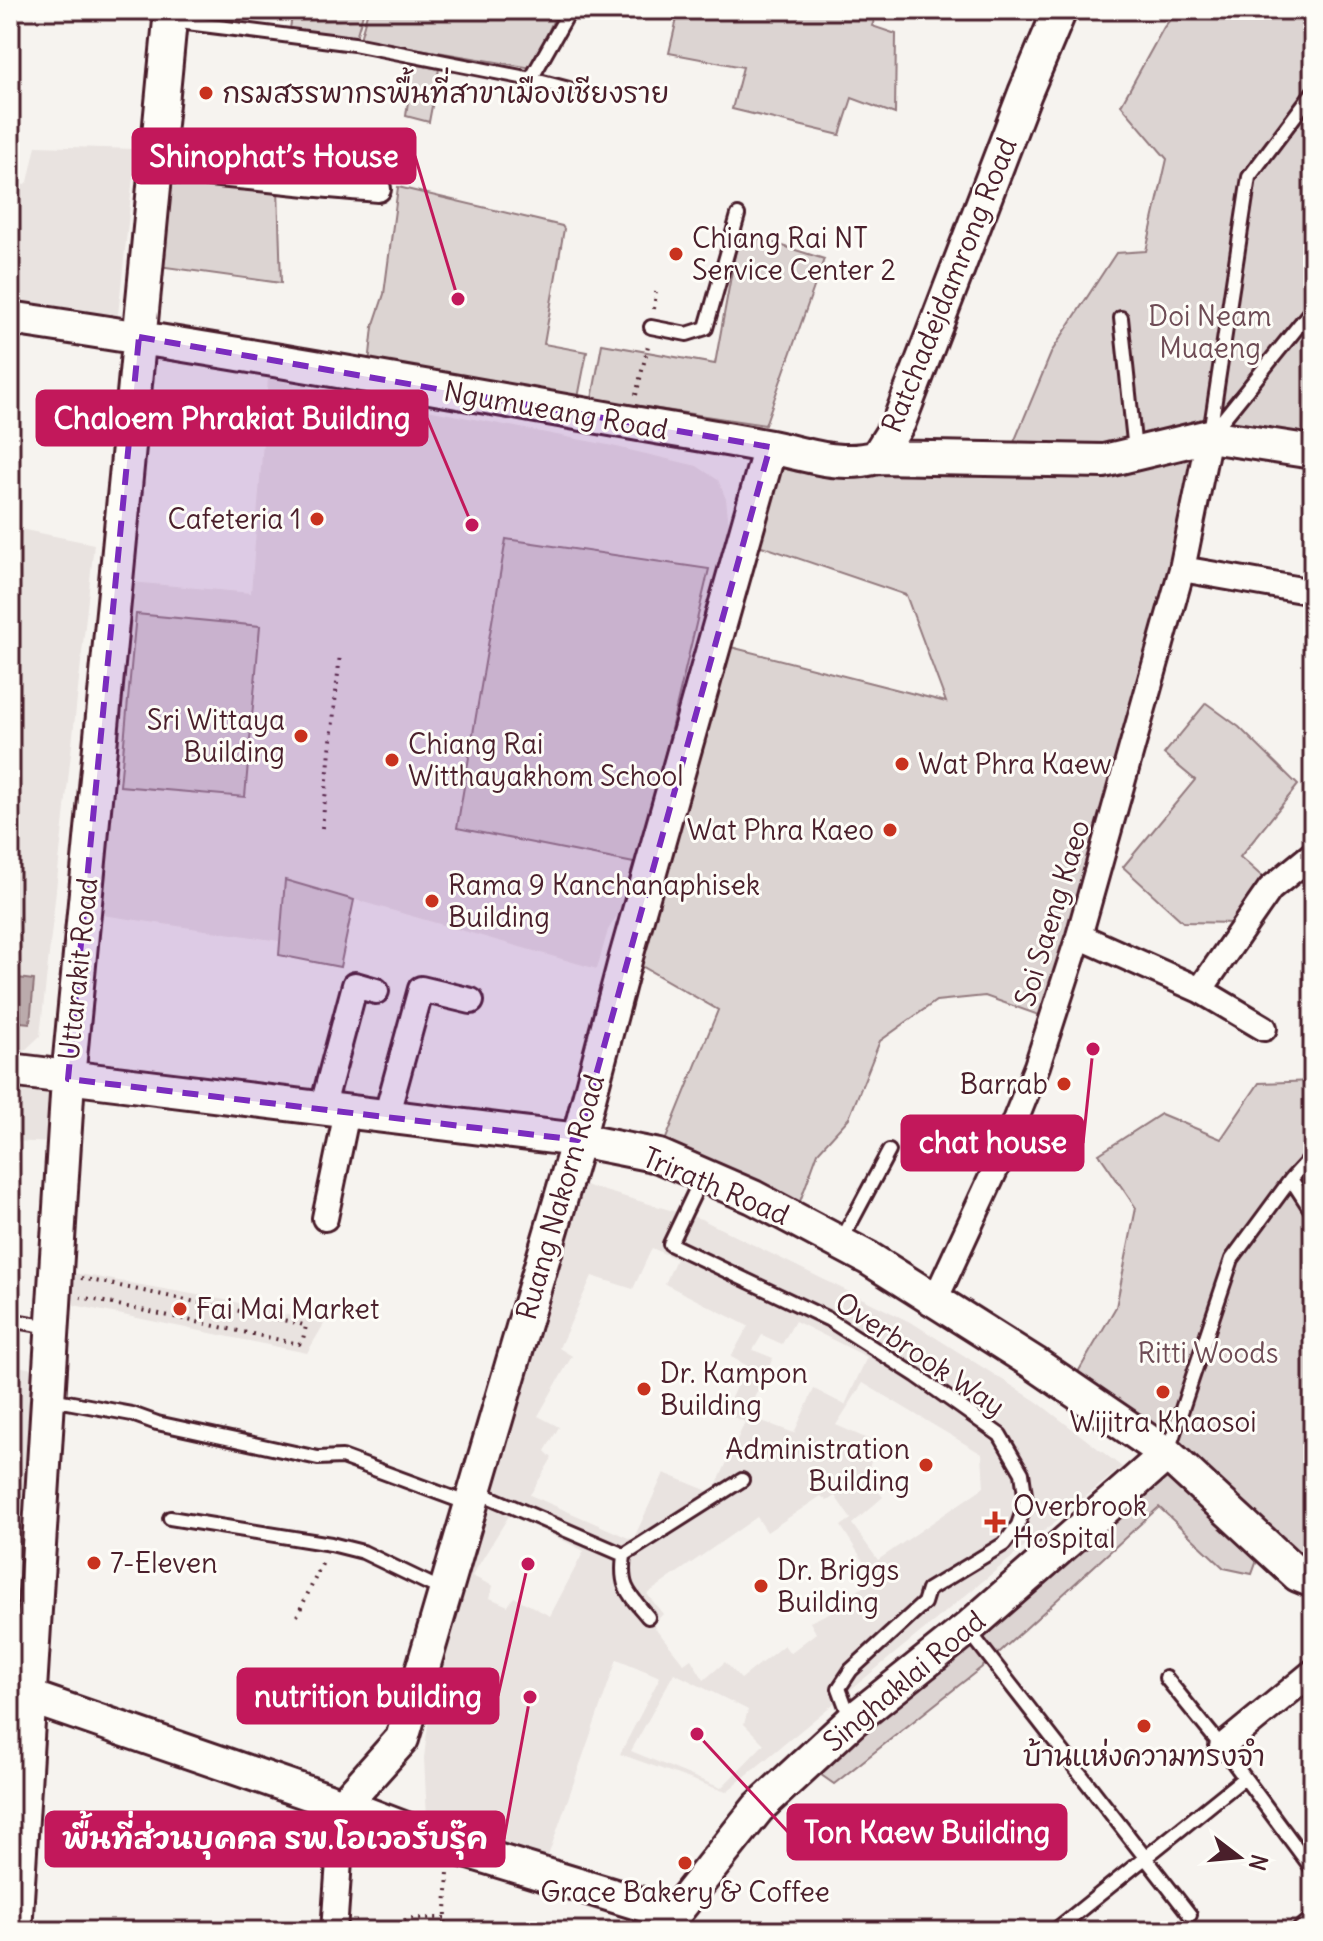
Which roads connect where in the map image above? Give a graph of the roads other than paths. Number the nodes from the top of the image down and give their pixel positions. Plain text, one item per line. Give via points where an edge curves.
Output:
1 (570, 10) edge
2 (1060, 10) edge
3 (170, 15) edge
4 (531, 79) junction
5 (569, 89) dead end
6 (1313, 92) edge
7 (155, 168) junction
8 (378, 189) dead end
9 (738, 215) dead end
10 (1313, 308) edge
11 (10, 318) edge
12 (1121, 318) dead end
13 (651, 327) dead end
14 (139, 337) junction
15 (1209, 436) junction
16 (770, 447) junction
17 (1313, 452) edge
18 (1135, 454) junction
19 (877, 457) junction
20 (1182, 569) junction
21 (1313, 592) edge
22 (1313, 854) edge
23 (1079, 936) junction
24 (1200, 990) junction
25 (376, 991) dead end
26 (471, 1001) dead end
27 (1264, 1028) dead end
28 (10, 1070) edge
29 (68, 1079) junction
30 (334, 1111) junction
31 (386, 1117) junction
32 (578, 1140) junction
33 (889, 1151) dead end
34 (1313, 1155) edge
35 (703, 1175) junction
36 (1291, 1179) junction
37 (1313, 1213) edge
38 (325, 1218) dead end
39 (840, 1243) junction
40 (935, 1300) junction
41 (10, 1320) edge
42 (53, 1328) junction
43 (48, 1398) junction
44 (1167, 1454) junction
45 (742, 1480) dead end
46 (473, 1498) junction
47 (170, 1518) dead end
48 (624, 1555) junction
49 (1308, 1586) edge
50 (445, 1592) junction
51 (648, 1617) dead end
52 (967, 1629) junction
53 (1313, 1672) edge
54 (1166, 1678) dead end
55 (30, 1697) junction
56 (852, 1721) junction
57 (1222, 1747) junction
58 (1244, 1778) junction
59 (343, 1805) junction
60 (1145, 1857) junction
61 (1313, 1870) edge
62 (14, 1915) edge
63 (1190, 1915) dead end
64 (1313, 1917) edge
65 (672, 1922) edge
66 (1058, 1928) dead end
67 (334, 1931) edge
68 (1297, 1931) edge

1 - 4 lane
2 - 19 street, Ratchadejdamrong Road via 899,422
3 - 4 lane
3 - 7 street, Uttarakit Road
4 - 5 lane
6 - 15 lane via 1249,177
7 - 8 street
7 - 14 street, Uttarakit Road
9 - 13 lane via 706,328 687,334
10 - 15 lane
11 - 14 street, Ngumueang Road
12 - 18 lane
14 - 16 street, Ngumueang Road
14 - 29 street, Uttarakit Road
15 - 17 street
15 - 18 street
15 - 20 street, Soi Saeng Kaeo
16 - 19 street, Ratchadejdamrong Road via 841,463
16 - 32 street, Ruang Nakorn Road
18 - 19 street via 1104,461
20 - 21 street
20 - 23 street, Soi Saeng Kaeo
22 - 24 street via 1270,889
23 - 24 street
23 - 40 street, Soi Saeng Kaeo via 1037,1066
24 - 27 street
25 - 30 street via 355,985
26 - 31 street via 421,989
28 - 29 street, Trirath Road
29 - 30 street, Trirath Road
29 - 42 street, Uttarakit Road
30 - 31 street, Trirath Road
30 - 38 street
31 - 32 street, Trirath Road
32 - 35 street, Trirath Road via 659,1156
32 - 46 street, Ruang Nakorn Road
33 - 39 lane
34 - 36 lane
35 - 39 street, Trirath Road
35 - 56 lane, Overbrook Way via 670,1244 828,1319 917,1376 1000,1435 1022,1473 1026,1502 1004,1544 928,1590 924,1603 851,1670 839,1688
36 - 37 lane
36 - 44 lane via 1232,1259
39 - 40 street, Trirath Road
40 - 44 street, Trirath Road
41 - 42 lane
42 - 43 street, Uttarakit Road
43 - 46 lane via 318,1458 342,1457
43 - 55 street, Uttarakit Road
44 - 49 street, Trirath Road
44 - 52 street, Singhaklai Road
45 - 48 lane
46 - 48 lane
46 - 50 street, Ruang Nakorn Road
47 - 50 lane via 363,1552
48 - 51 lane via 621,1577
50 - 59 street, Ruang Nakorn Road via 402,1739
52 - 56 street, Singhaklai Road
52 - 60 lane
53 - 57 street
54 - 57 lane
55 - 59 street
55 - 62 street, Uttarakit Road
56 - 65 street, Singhaklai Road via 758,1808
57 - 58 lane
58 - 60 lane
58 - 61 lane
59 - 65 street
59 - 67 street
60 - 63 lane
60 - 66 lane
64 - 68 lane

